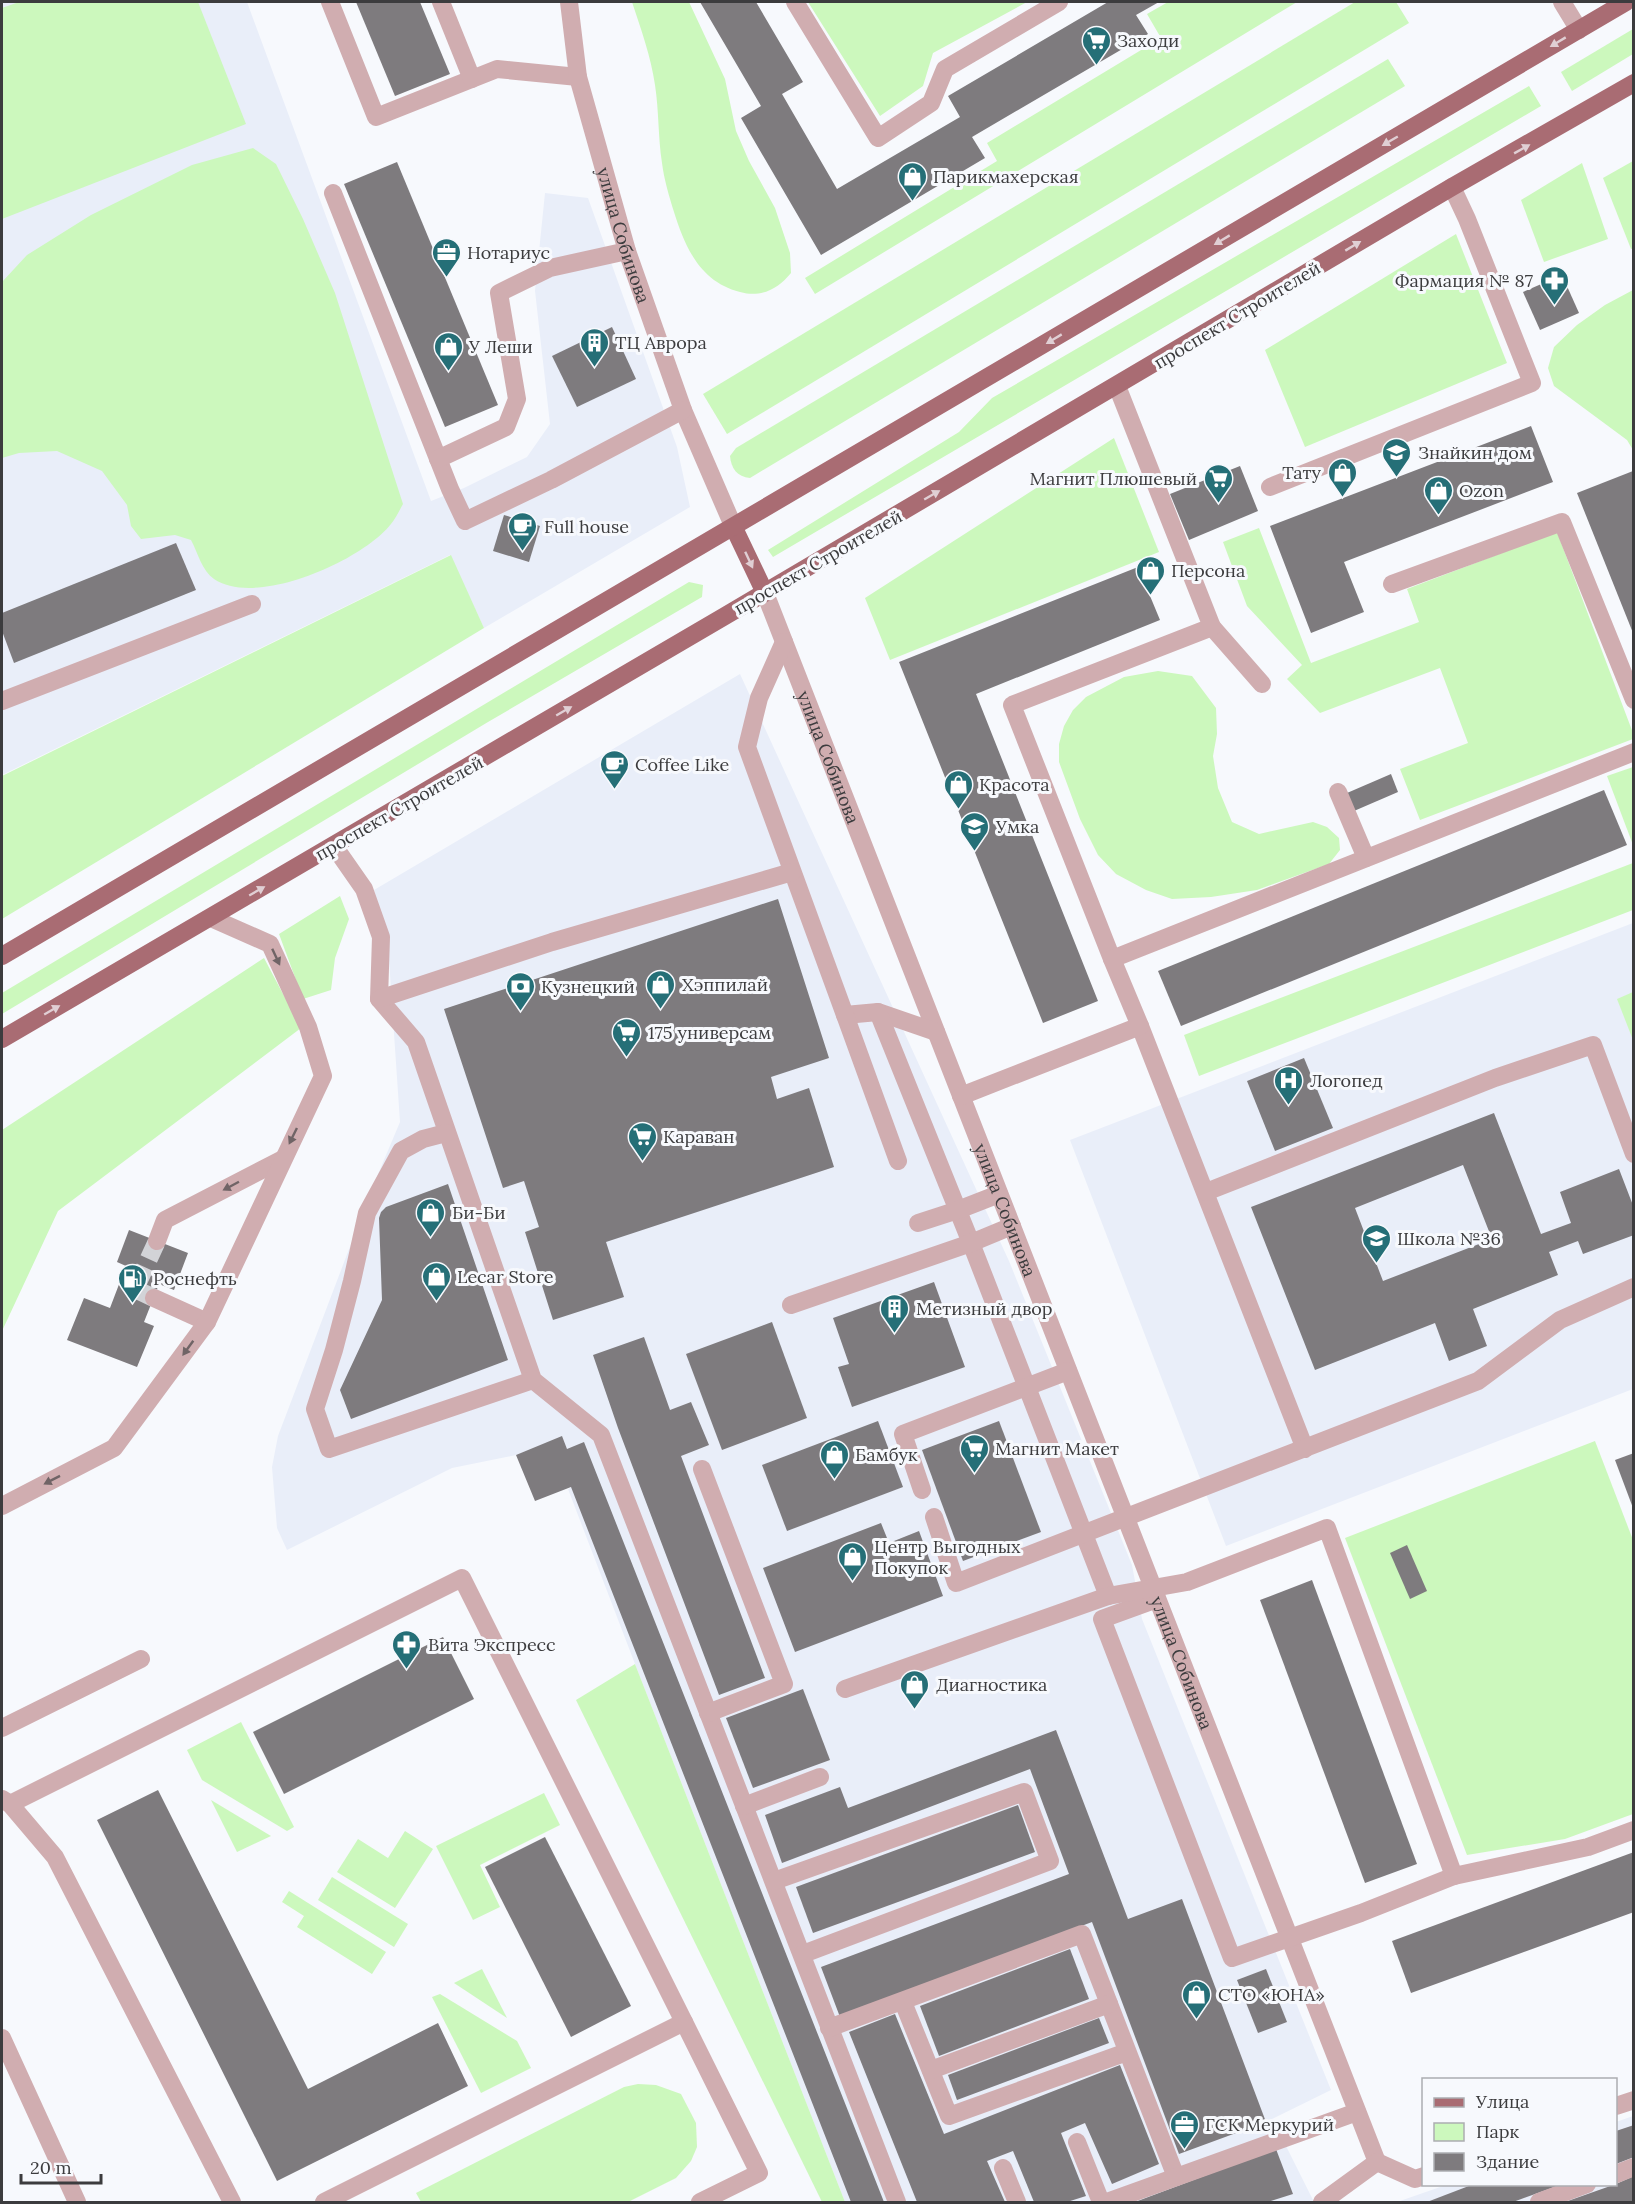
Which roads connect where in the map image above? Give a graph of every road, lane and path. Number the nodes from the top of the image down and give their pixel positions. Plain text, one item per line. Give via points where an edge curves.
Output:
1 (330, 2) edge
2 (441, 2) edge
3 (569, 2) edge
4 (795, 2) edge
5 (1059, 2) edge
6 (1562, 2) edge
7 (1626, 2) edge
8 (1579, 30) junction
9 (578, 77) junction
10 (472, 79) junction
11 (1634, 83) edge
12 (1452, 187) junction
13 (333, 193) dead end
14 (627, 251) junction
15 (1117, 386) junction
16 (683, 410) junction
17 (438, 459) junction
18 (1270, 487) dead end
19 (734, 528) junction
20 (1392, 584) dead end
21 (765, 593) junction
22 (252, 604) dead end
23 (1212, 627) junction
24 (784, 642) junction
25 (1262, 684) dead end
26 (1634, 700) edge
27 (2, 701) edge
28 (1634, 752) edge
29 (1338, 792) dead end
30 (334, 846) junction
31 (1366, 858) junction
32 (792, 873) junction
33 (211, 918) junction
34 (2, 957) edge
35 (1112, 959) junction
36 (379, 999) junction
37 (878, 1012) junction
38 (845, 1015) junction
39 (1140, 1026) junction
40 (936, 1032) junction
41 (2, 1039) edge
42 (961, 1096) junction
43 (446, 1132) junction
44 (1634, 1154) edge
45 (282, 1159) junction
46 (898, 1161) dead end
47 (1206, 1192) junction
48 (999, 1194) junction
49 (958, 1210) junction
50 (918, 1223) dead end
51 (1012, 1226) junction
52 (157, 1241) tunnel mouth
53 (971, 1243) junction
54 (1634, 1287) edge
55 (154, 1298) tunnel mouth
56 (791, 1305) dead end
57 (207, 1322) junction
58 (1068, 1371) junction
59 (533, 1380) junction
60 (1027, 1387) junction
61 (1305, 1449) junction
62 (702, 1469) dead end
63 (922, 1490) dead end
64 (2, 1506) edge
65 (934, 1517) dead end
66 (1126, 1518) junction
67 (1084, 1535) junction
68 (1155, 1594) junction
69 (1108, 1596) junction
70 (141, 1659) dead end
71 (845, 1689) dead end
72 (708, 1713) junction
73 (2, 1728) edge
74 (820, 1777) dead end
75 (6, 1802) edge
76 (744, 1806) junction
77 (1634, 1830) edge
78 (1454, 1876) junction
79 (774, 1881) junction
80 (1290, 1938) junction
81 (803, 1954) junction
82 (903, 2002) junction
83 (1109, 2004) junction
84 (684, 2022) junction
85 (830, 2028) junction
86 (2, 2038) edge
87 (1127, 2052) junction
88 (931, 2070) junction
89 (1634, 2100) edge
90 (1617, 2106) edge
91 (1358, 2112) junction
92 (1077, 2142) dead end
93 (1377, 2162) junction
94 (1634, 2167) edge
95 (1003, 2168) dead end
96 (1617, 2174) edge
97 (1176, 2177) junction
98 (1422, 2177) edge
99 (1582, 2186) edge
100 (77, 2202) edge
101 (232, 2202) edge
102 (324, 2202) edge
103 (700, 2202) edge
104 (897, 2202) edge
105 (1017, 2202) edge
106 (1101, 2202) edge
107 (1107, 2202) edge
108 (1322, 2202) edge
109 (1539, 2202) edge

1 - 10 street via 376,117
2 - 10 street
3 - 9 street, улица Собинова
4 - 5 street via 878,138 931,103 945,69
6 - 8 street
7 - 8 main road
8 -> 19 main road
9 - 10 street via 497,69
9 - 14 street, улица Собинова
12 -> 11 main road, проспект Строителей
15 -> 12 main road, проспект Строителей
12 - 18 street via 1532,383
13 - 17 street
14 - 16 street, улица Собинова
14 - 17 street via 550,268 499,293 518,399 506,427
21 -> 15 main road, проспект Строителей
15 - 23 street
16 - 17 street via 465,521
16 - 19 street, улица Собинова
19 -> 21 main road
19 - 34 main road
20 - 26 street via 1562,522
21 - 24 street, улица Собинова
30 -> 21 main road, проспект Строителей
22 - 27 street
23 - 25 street
23 - 35 street via 1012,705
24 - 32 street via 759,698 747,747
24 - 40 street, улица Собинова
28 - 31 street
29 - 31 street
33 -> 30 main road, проспект Строителей
30 - 36 street via 364,889 381,937
31 - 35 street
32 - 36 street via 552,942
32 - 38 street
41 -> 33 main road, проспект Строителей
33 -> 45 street via 270,944 308,1027 323,1076
35 - 39 street
36 - 43 street via 416,1042
37 - 38 street
37 - 40 street
37 - 49 street
38 - 46 street
39 - 42 street
39 - 47 street
40 - 42 street, улица Собинова
42 - 48 street, улица Собинова
43 - 59 street
43 - 59 street via 423,1138 401,1151 367,1213 334,1350 315,1409 329,1449
44 - 47 street via 1593,1045 1496,1078
45 -> 52 street via 165,1220
45 - 57 street
47 - 61 street
48 - 49 street
48 - 51 street, улица Собинова
49 - 50 street
49 - 53 street
51 - 53 street
51 - 58 street, улица Собинова
53 - 56 street
53 - 60 street
54 - 61 street via 1560,1320 1478,1381
55 - 57 street
57 -> 64 street via 114,1448
58 - 60 street
58 - 66 street, улица Собинова
59 - 72 street via 601,1435
60 - 63 street via 903,1434
60 - 67 street
61 - 66 street
62 - 72 street via 784,1684
65 - 67 street via 956,1583
66 - 67 street
66 - 68 street, улица Собинова
67 - 69 street
68 - 69 street
68 - 78 street via 1327,1528
68 - 80 street, улица Собинова
68 - 80 street via 1102,1619 1232,1958
69 - 71 street
70 - 73 street
72 - 76 street
74 - 76 street
75 - 84 street via 462,1578
75 - 101 street via 55,1857
76 - 79 street
77 - 78 street via 1588,1847
78 - 80 street
79 - 81 street
79 - 81 street via 1024,1792 1050,1861
80 - 91 street, улица Собинова
81 - 85 street
82 - 83 street via 1082,1934
82 - 85 street
82 - 88 street
83 - 87 street
83 - 88 street
84 - 102 street
84 - 103 street via 759,2173
85 - 104 street
86 - 100 street
87 - 88 street via 949,2116
87 - 97 street
89 - 90 street
91 - 93 street, улица Собинова
91 - 97 street
92 - 106 street
93 - 98 street via 1415,2179
93 - 108 street
94 - 96 street
95 - 105 street
97 - 107 street
99 - 109 street

